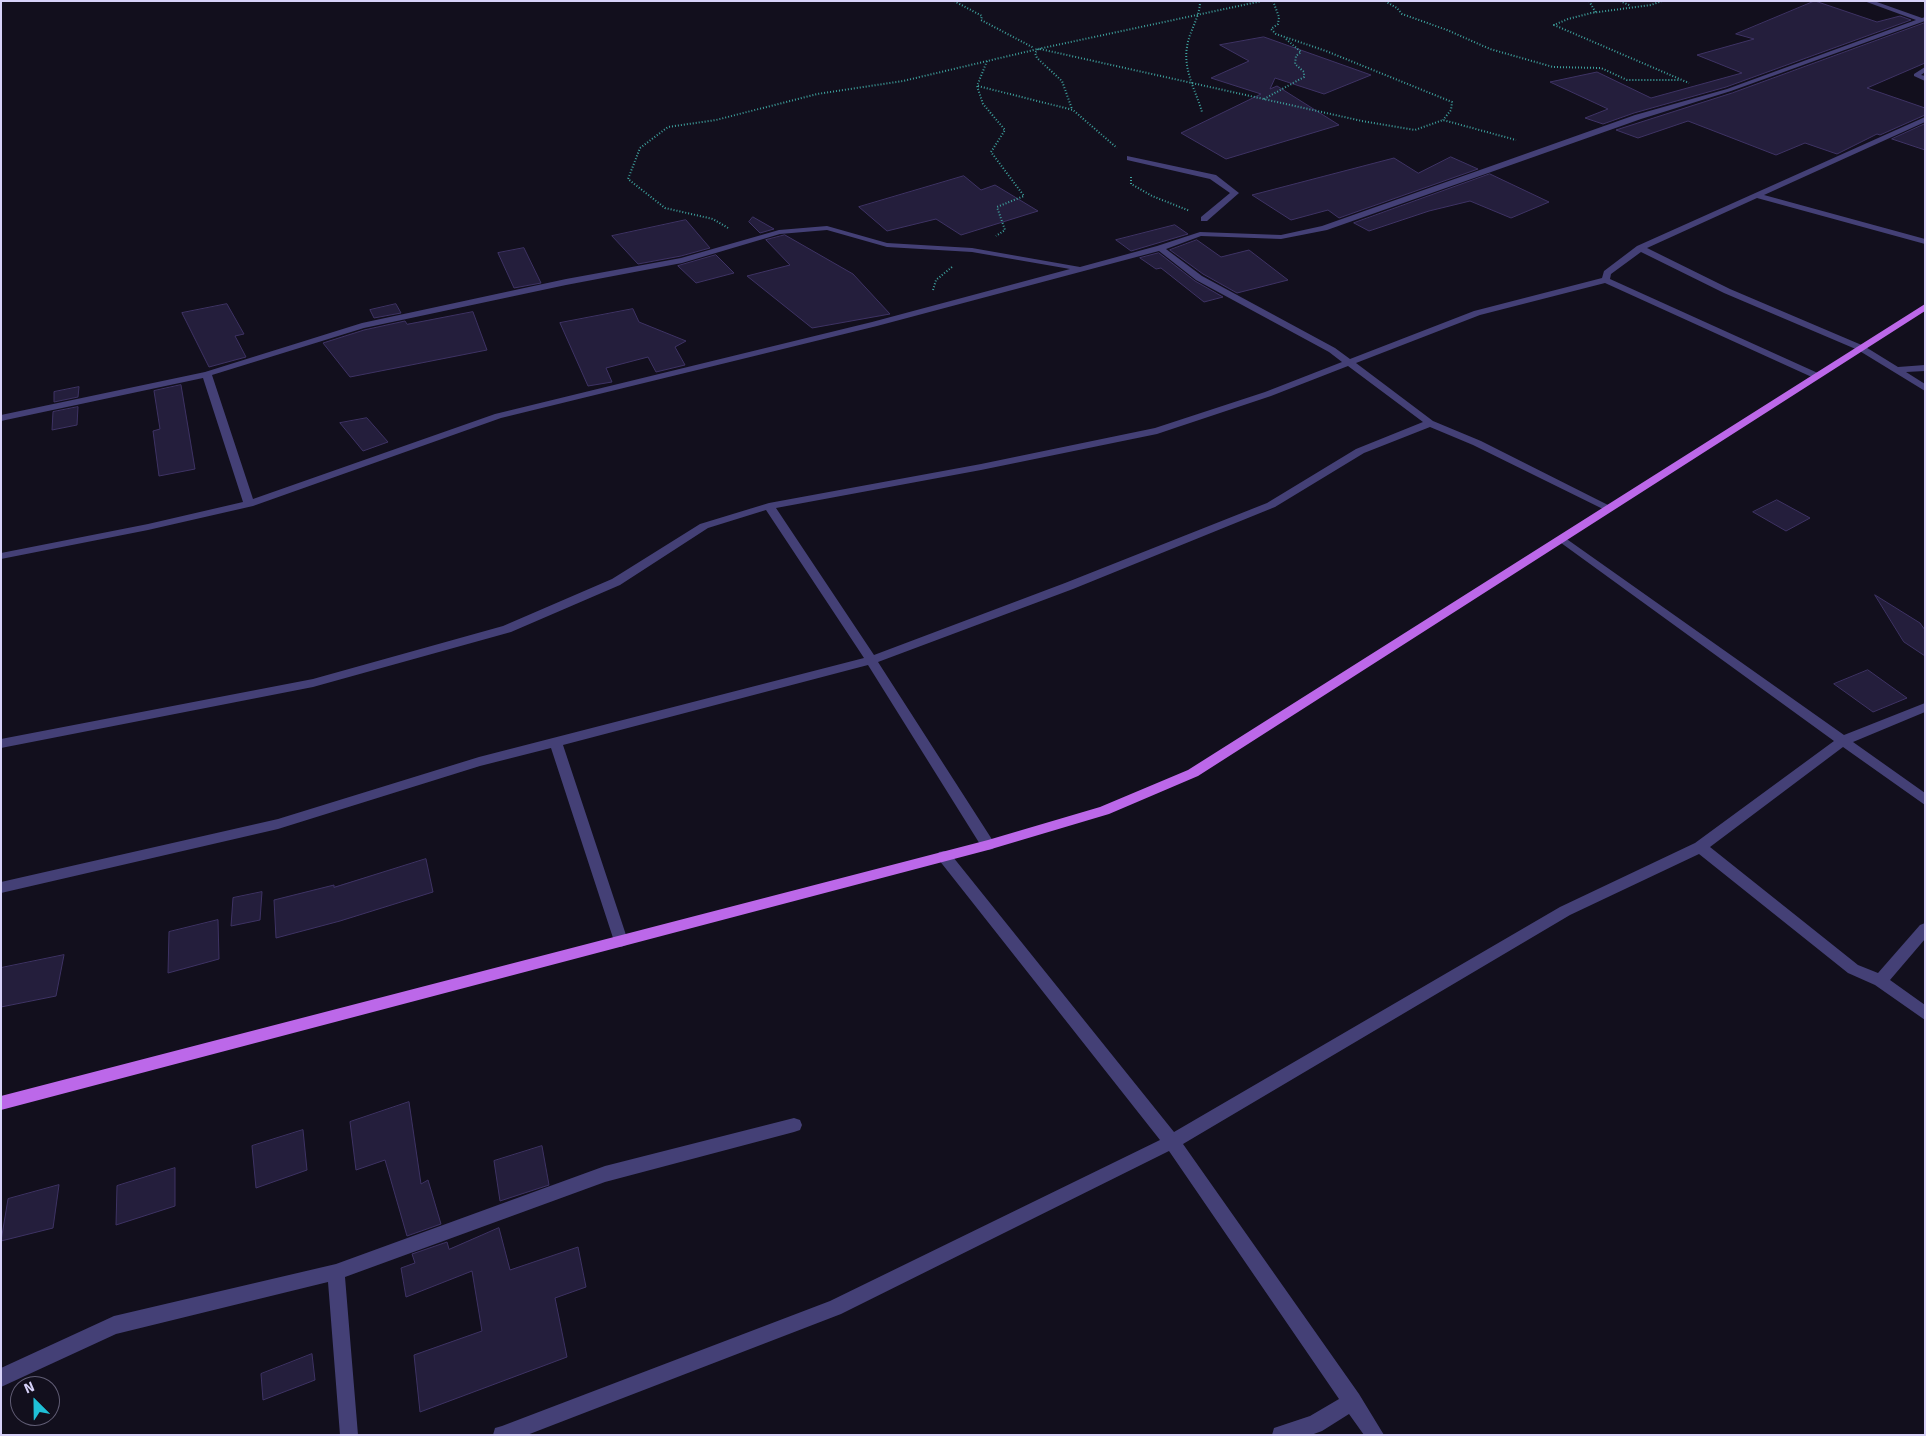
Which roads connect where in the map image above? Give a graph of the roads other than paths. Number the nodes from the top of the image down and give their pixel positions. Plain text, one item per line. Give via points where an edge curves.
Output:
1 (1867, 1) edge
2 (1923, 20) edge
3 (1925, 69) edge
4 (1925, 79) edge
5 (1925, 119) edge
6 (1130, 158) road end
7 (1755, 195) junction
8 (1204, 219) road end
9 (1925, 242) edge
10 (1160, 248) junction
11 (1640, 248) junction
12 (1080, 269) junction
13 (1606, 280) junction
14 (1925, 307) edge
15 (1861, 348) junction
16 (1347, 362) junction
17 (1925, 368) edge
18 (1895, 370) junction
19 (206, 374) junction
20 (1817, 376) junction
21 (1925, 388) edge
22 (1, 418) edge
23 (1430, 423) junction
24 (249, 504) junction
25 (769, 506) junction
26 (1609, 508) junction
27 (1560, 538) junction
28 (1, 556) edge
29 (871, 660) junction
30 (1925, 707) edge
31 (1843, 742) junction
32 (556, 743) junction
33 (1, 744) edge
34 (1925, 800) edge
35 (988, 845) junction
36 (1700, 848) junction
37 (944, 856) junction
38 (1, 888) edge
39 (1925, 929) edge
40 (621, 941) junction
41 (1880, 982) junction
42 (1925, 1014) edge
43 (1, 1103) edge
44 (794, 1125) dead end
45 (1172, 1142) junction
46 (336, 1272) junction
47 (1, 1378) edge
48 (1352, 1401) junction
49 (349, 1435) edge
50 (502, 1435) edge
51 (1281, 1435) edge
52 (1375, 1435) edge

1 - 2 street
2 - 10 street via 1324,228 1281,237 1200,234
3 - 4 street via 1916,75
5 - 7 street
6 - 8 street via 1213,177 1235,193
7 - 9 street
7 - 11 street
10 - 12 street
10 - 16 street via 1199,278 1332,350
11 - 13 street via 1607,273
11 - 15 street via 1727,291
12 - 19 street via 972,250 887,245 828,228 779,232 682,260 362,326
12 - 24 street via 924,311 498,416
13 - 16 street via 1477,313
13 - 20 street
14 - 15 main road
15 - 18 street
15 - 20 main road
16 - 23 street
16 - 25 street via 1268,394 1157,431
17 - 18 street
18 - 21 street
19 - 22 street
19 - 24 street
20 - 26 main road
23 - 26 street
23 - 29 street via 1360,451 1271,505 1069,586
24 - 28 street
25 - 29 street
25 - 33 street via 704,526 616,582 507,629 312,683
26 - 27 main road
27 - 31 street
27 - 35 main road via 1193,773 1104,811
29 - 32 street
29 - 35 street
30 - 31 street
31 - 34 street
31 - 36 street
32 - 38 street via 479,762 278,824
32 - 40 street
35 - 37 main road
36 - 41 street via 1853,969
36 - 45 street via 1565,911
37 - 40 main road
37 - 45 street
39 - 41 street
40 - 43 main road
41 - 42 street
44 - 46 street via 605,1174
45 - 48 street
45 - 50 street via 835,1308
46 - 47 street via 114,1325
46 - 49 street
48 - 51 street via 1315,1424
48 - 52 street

